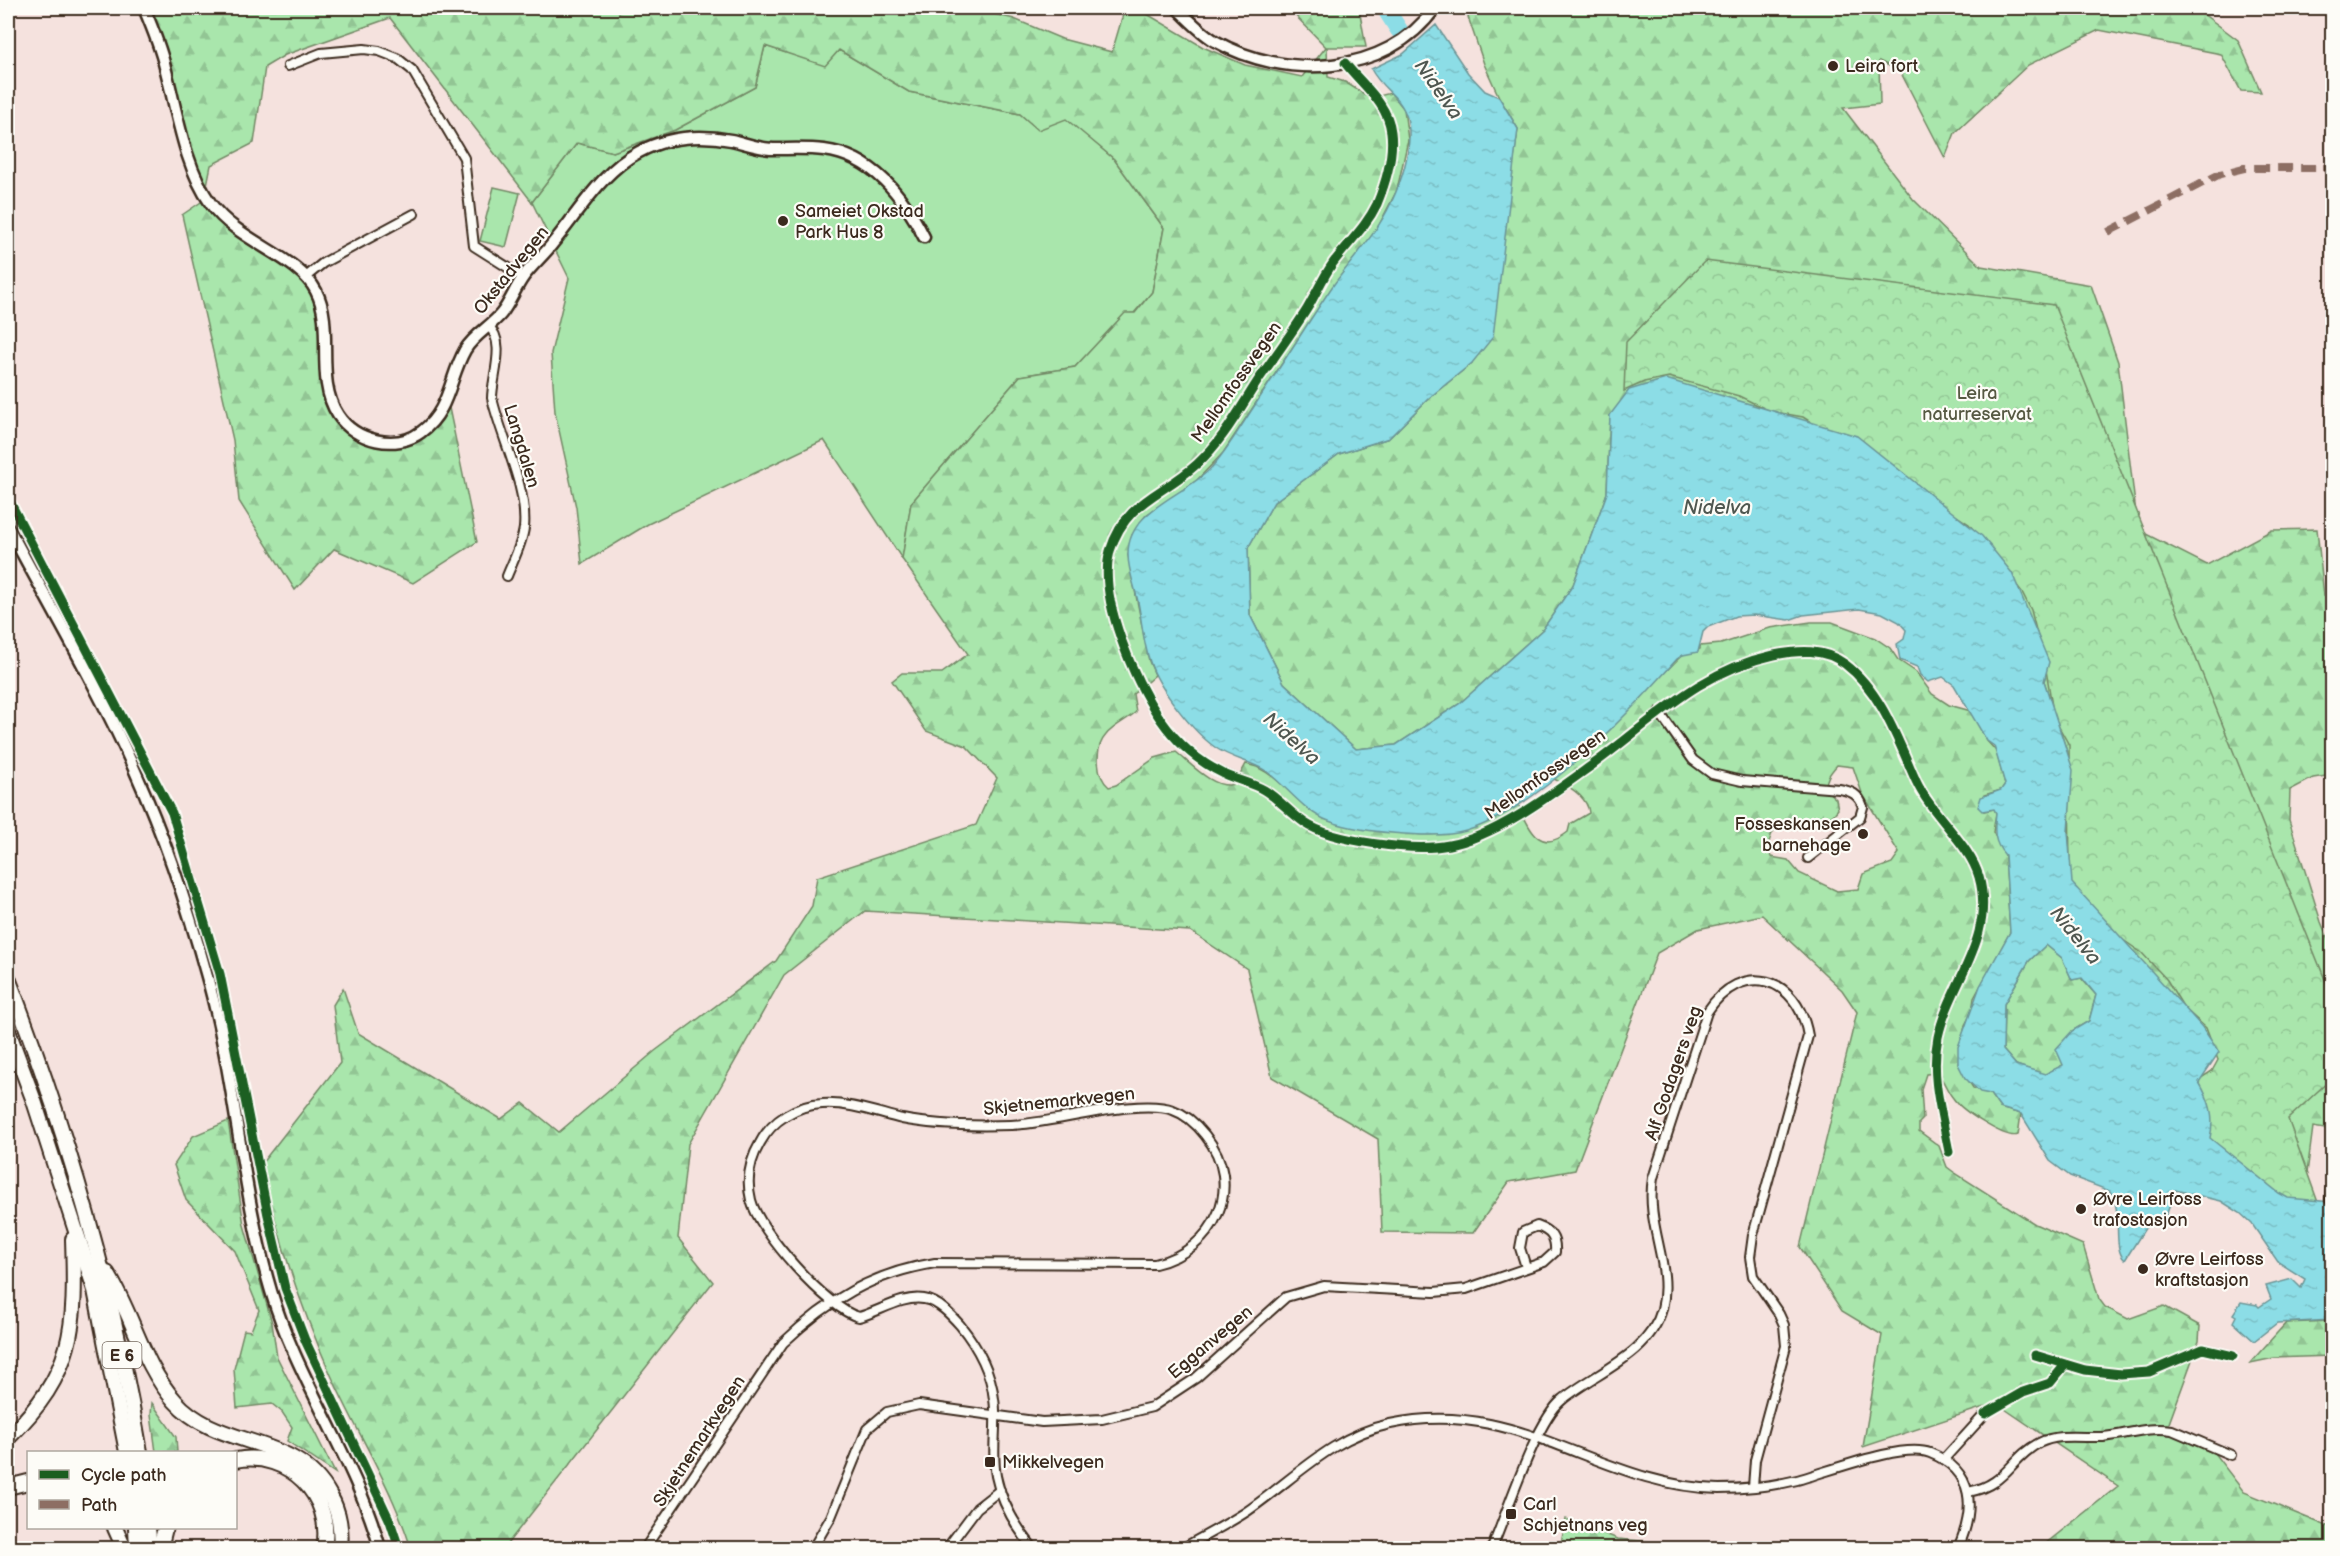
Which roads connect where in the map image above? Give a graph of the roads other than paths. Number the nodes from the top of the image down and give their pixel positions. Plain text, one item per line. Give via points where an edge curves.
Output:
1 (144, 8) edge
2 (1177, 8) edge
3 (1433, 10) edge
4 (1345, 63) junction
5 (288, 66) dead end
6 (414, 214) dead end
7 (924, 237) dead end
8 (307, 276) junction
9 (523, 277) junction
10 (488, 326) junction
11 (8, 527) edge
12 (507, 576) dead end
13 (1659, 712) junction
14 (1808, 858) dead end
15 (8, 978) edge
16 (8, 1031) edge
17 (1949, 1152) dead end
18 (2332, 1177) edge
19 (2330, 1200) dead end
20 (73, 1225) junction
21 (98, 1258) junction
22 (1526, 1267) junction
23 (833, 1304) junction
24 (1984, 1414) dead end
25 (995, 1417) junction
26 (1538, 1436) junction
27 (8, 1438) edge
28 (127, 1451) edge
29 (140, 1451) edge
30 (2231, 1455) dead end
31 (1944, 1459) junction
32 (237, 1460) edge
33 (27, 1482) edge
34 (1753, 1487) junction
35 (8, 1488) edge
36 (1000, 1490) junction
37 (1968, 1492) junction
38 (116, 1529) edge
39 (135, 1529) edge
40 (148, 1529) edge
41 (165, 1529) edge
42 (124, 1548) edge
43 (137, 1548) edge
44 (150, 1548) edge
45 (160, 1548) edge
46 (324, 1548) edge
47 (340, 1548) edge
48 (380, 1548) edge
49 (645, 1548) edge
50 (813, 1548) edge
51 (947, 1548) edge
52 (1033, 1548) edge
53 (1183, 1548) edge
54 (1492, 1548) edge
55 (1958, 1548) edge

1 - 8 street via 165,63 192,163 208,200 243,236
2 - 4 street via 1214,40 1256,59 1292,65
3 - 4 street via 1402,41
4 - 13 street, Mellomfossvegen via 1379,101 1389,122 1391,158 1383,186 1371,215 1331,266 1306,311 1215,446 1194,467 1138,505 1119,526 1108,559 1109,584 1126,655 1140,684 1162,721 1199,759 1264,790 1306,824 1328,835 1416,847 1448,846 1488,834 1596,762
5 - 9 street via 321,53 364,49 397,58 412,70 464,158 474,246
6 - 8 street via 323,263
7 - 9 street, Okstadvegen via 894,190 872,168 857,160 824,150 764,149 710,137 687,137 638,152 619,165
8 - 10 street, Okstadvegen via 319,295 331,398 338,415 367,438 398,441 411,439 424,430 446,402 465,349
9 - 10 street, Okstadvegen via 501,314
10 - 12 street, Langdalen via 498,344 492,398 524,514 524,530
11 - 48 street via 135,770 177,880 207,975 228,1065 253,1217 272,1293 291,1343 352,1470
13 - 14 street via 1693,760 1712,774 1742,781 1848,791 1859,797 1863,807 1860,817
13 - 17 street, Mellomfossvegen via 1727,669 1800,651 1839,660 1860,678 1879,704 1922,793 1969,855 1981,887 1978,942 1949,1002 1936,1051 1936,1087
15 - 21 highway, E 6 via 47,1084
16 - 20 highway, E 6
18 - 19 street
20 - 27 highway, E 6 via 75,1300 67,1350 48,1392
20 - 28 highway, E 6 via 95,1290
21 - 29 highway, E 6
21 - 47 highway, E 6 via 126,1305 154,1371 177,1403 204,1423 280,1450 307,1465 333,1501 341,1531
22 - 22 street, Egganvegen via 1544,1262 1555,1252 1555,1242 1548,1230 1537,1226 1523,1232 1520,1248
22 - 25 street, Egganvegen via 1466,1289 1434,1292 1324,1286 1286,1297 1196,1378 1152,1407 1102,1419 1042,1422
23 - 23 street, Skjetnemarkvegen via 765,1230 750,1197 753,1155 782,1118 800,1107 839,1104 905,1119 970,1125 1023,1124 1131,1107 1172,1110 1199,1128 1216,1153 1224,1185 1216,1220 1200,1242 1171,1260 1120,1265 935,1263 881,1275
23 - 25 street via 859,1317 909,1300 933,1301 954,1318 982,1357 994,1398
23 - 49 street, Skjetnemarkvegen via 783,1343
24 - 31 street
25 - 36 street via 994,1463
25 - 50 street, Egganvegen via 908,1406 876,1419 867,1429 831,1518
26 - 34 street via 1620,1469 1672,1484 1717,1489
26 - 34 street, Alf Godagers veg via 1545,1418 1561,1401 1623,1359 1658,1320 1665,1274 1649,1199 1653,1178 1707,1012 1731,986 1767,981 1784,988 1795,1000 1808,1036 1751,1246 1754,1276 1779,1314 1786,1346 1755,1460
26 - 53 street via 1492,1422 1462,1418 1389,1424 1320,1454 1246,1512
26 - 54 street, Alf Godagers veg
30 - 37 street via 2161,1428 2105,1437 2061,1437 2039,1443 2001,1479
31 - 34 street via 1908,1450
31 - 37 street via 1959,1474
32 - 46 highway via 276,1463 309,1486 326,1526
33 - 35 highway
36 - 51 street via 977,1508
36 - 52 street
37 - 55 street via 1969,1519
38 - 42 highway
39 - 43 highway
40 - 44 highway
41 - 45 highway

